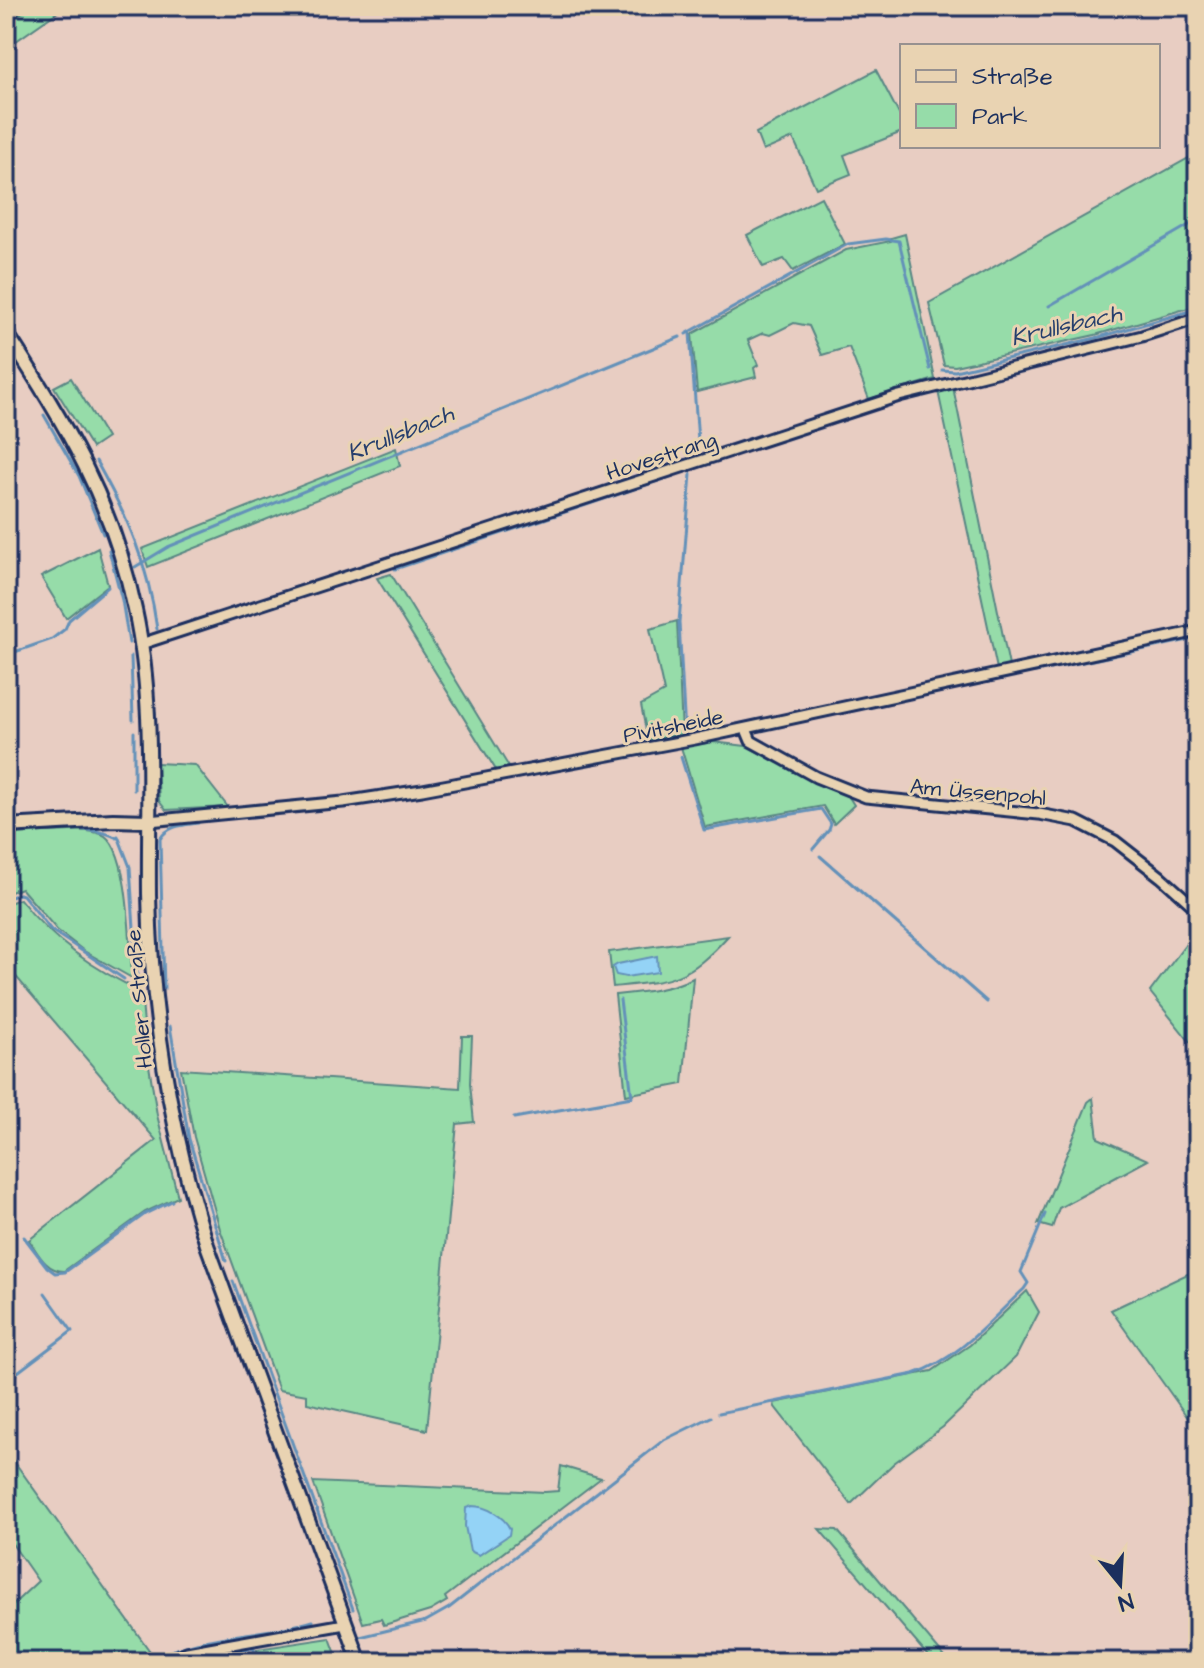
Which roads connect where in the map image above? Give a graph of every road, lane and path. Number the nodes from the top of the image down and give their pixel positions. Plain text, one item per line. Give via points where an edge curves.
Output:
1 (1198, 318) edge
2 (6, 332) edge
3 (1198, 631) edge
4 (141, 644) junction
5 (746, 729) junction
6 (149, 821) junction
7 (6, 826) edge
8 (1198, 910) edge
9 (345, 1624) junction
10 (163, 1662) edge
11 (360, 1662) edge

1 - 4 street, Hovestrang via 899,396
2 - 4 street, Holler Straße via 61,418 99,492 125,569
3 - 5 street, Pivitsheide
4 - 6 street, Holler Straße
5 - 6 street, Pivitsheide via 422,790
5 - 8 street, Am Üssenpohl via 751,741 866,797 1076,821 1115,841
6 - 7 street
6 - 9 street, Holler Straße via 154,998 179,1151 210,1255
9 - 10 street via 187,1652
9 - 11 street, Holler Straße

